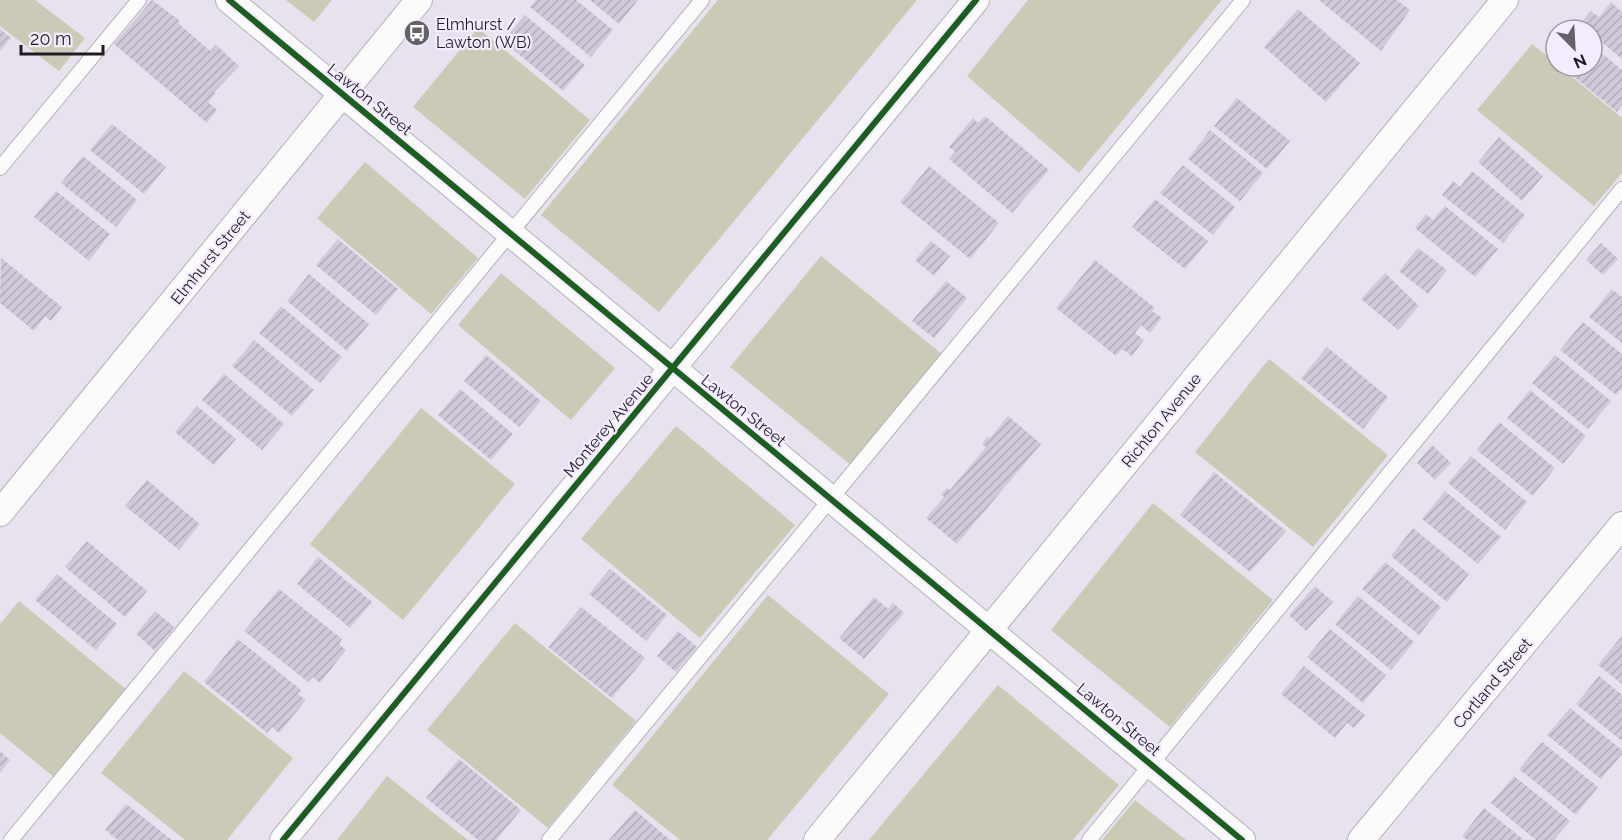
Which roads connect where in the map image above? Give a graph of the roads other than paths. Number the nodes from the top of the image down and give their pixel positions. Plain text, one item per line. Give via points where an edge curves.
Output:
1 (139, 0) edge
2 (229, 0) edge
3 (419, 0) edge
4 (702, 0) edge
5 (976, 0) edge
6 (1243, 0) edge
7 (1505, 0) edge
8 (342, 93) junction
9 (0, 168) edge
10 (1622, 189) edge
11 (512, 235) junction
12 (672, 369) junction
13 (831, 499) junction
14 (0, 513) edge
15 (1622, 525) edge
16 (989, 629) junction
17 (1152, 764) junction
18 (11, 840) edge
19 (283, 840) edge
20 (549, 840) edge
21 (817, 840) edge
22 (1089, 840) edge
23 (1242, 840) edge
24 (1361, 840) edge

1 - 9 lane
2 - 8 street, Lawton Street
3 - 8 street, Elmhurst Street
4 - 11 lane
5 - 12 street, Monterey Avenue
6 - 13 lane
7 - 16 street, Richton Avenue
8 - 11 street, Lawton Street
8 - 14 street, Elmhurst Street
10 - 17 lane
11 - 12 street, Lawton Street
11 - 18 lane
12 - 13 street, Lawton Street
12 - 19 street, Monterey Avenue
13 - 16 street, Lawton Street
13 - 20 lane
15 - 24 street, Cortland Street
16 - 17 street, Lawton Street
16 - 21 street, Richton Avenue
17 - 22 lane
17 - 23 street, Lawton Street

